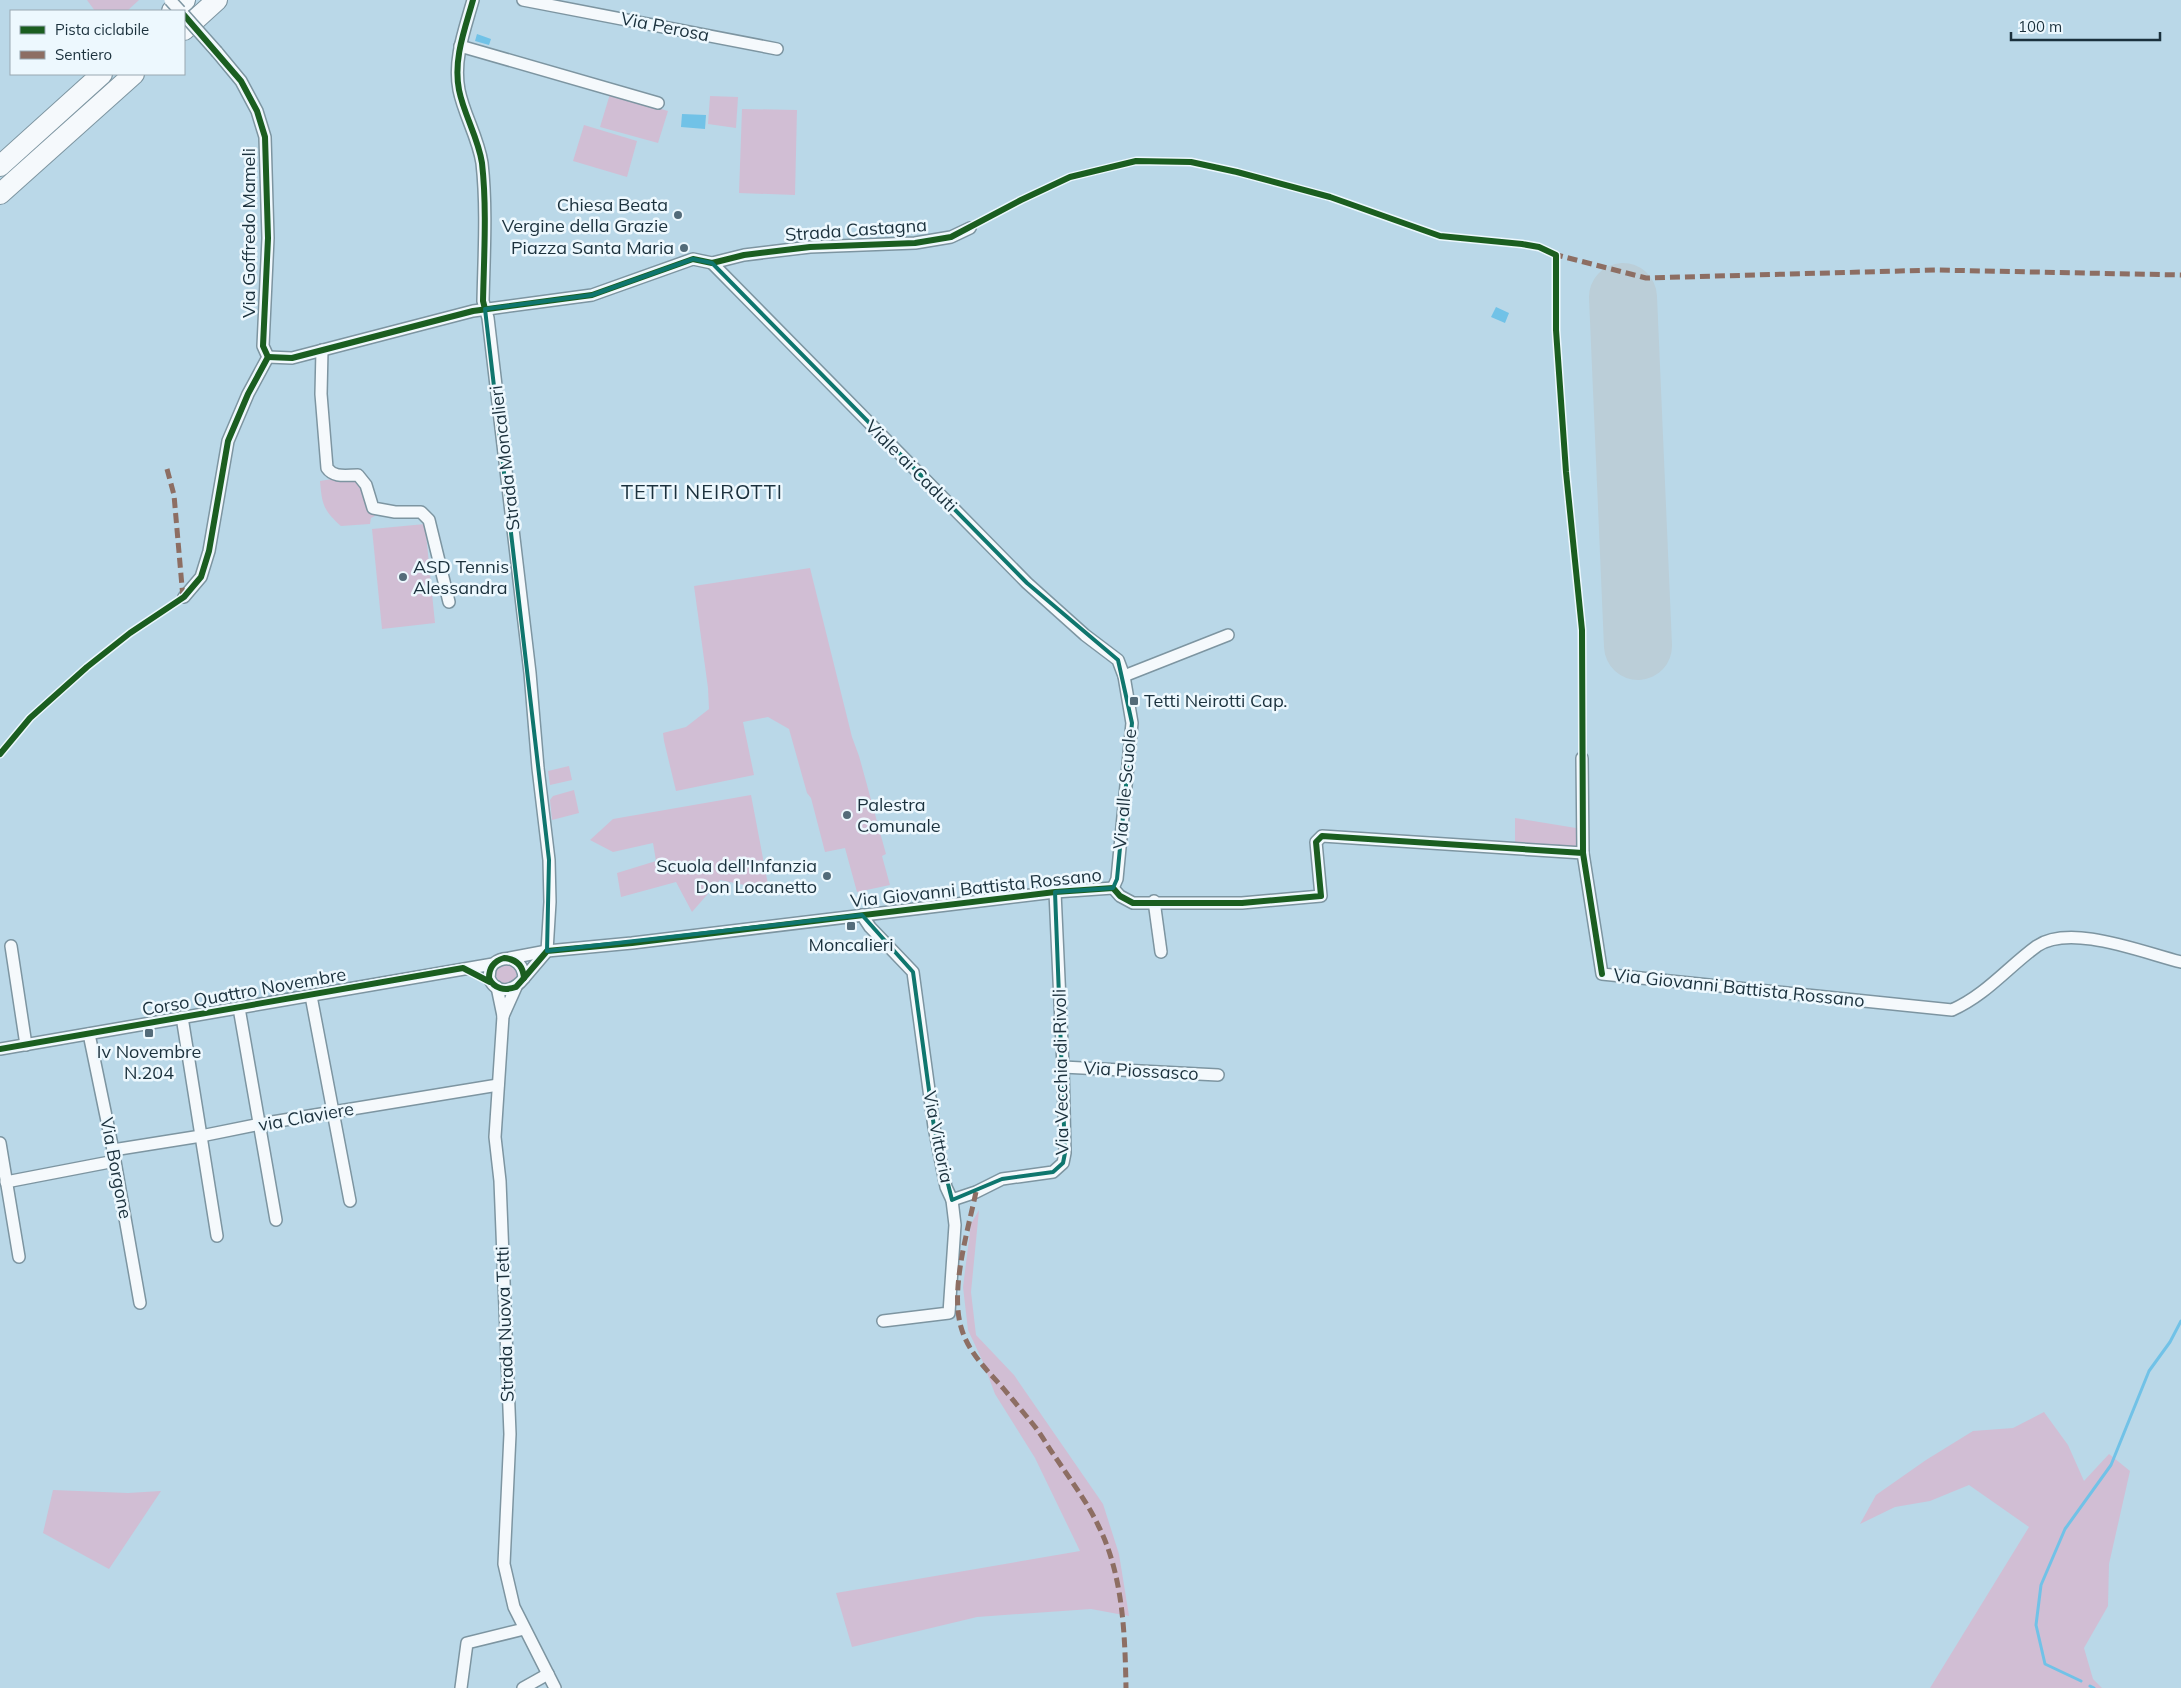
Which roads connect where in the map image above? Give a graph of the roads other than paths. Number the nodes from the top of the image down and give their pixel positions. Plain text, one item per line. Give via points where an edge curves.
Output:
1 (170, 0) edge
2 (185, 0) edge
3 (217, 0) edge
4 (473, 0) edge
5 (523, 0) edge
6 (173, 10) edge
7 (179, 10) edge
8 (185, 16) edge
9 (185, 29) edge
10 (460, 46) junction
11 (777, 49) dead end
12 (101, 75) edge
13 (133, 75) edge
14 (658, 103) dead end
15 (0, 166) edge
16 (0, 194) edge
17 (970, 228) dead end
18 (712, 263) junction
19 (485, 310) junction
20 (322, 350) junction
21 (268, 357) junction
22 (184, 597) dead end
23 (449, 602) dead end
24 (1228, 635) dead end
25 (1118, 660) joint
26 (1124, 676) junction
27 (1582, 758) dead end
28 (1583, 853) junction
29 (1113, 888) junction
30 (1055, 892) junction
31 (1154, 902) junction
32 (862, 915) junction
33 (547, 924) junction
34 (11, 946) dead end
35 (547, 951) junction
36 (1161, 952) dead end
37 (529, 954) junction
38 (510, 958) junction
39 (2181, 962) edge
40 (493, 964) junction
41 (462, 968) junction
42 (524, 978) junction
43 (494, 984) junction
44 (516, 987) junction
45 (311, 996) junction
46 (239, 1008) junction
47 (504, 1016) junction
48 (182, 1017) junction
49 (88, 1034) junction
50 (26, 1045) junction
51 (0, 1049) edge
52 (1064, 1067) junction
53 (1218, 1075) dead end
54 (498, 1085) junction
55 (334, 1112) junction
56 (260, 1124) junction
57 (201, 1136) junction
58 (0, 1143) edge
59 (114, 1155) junction
60 (6, 1182) junction
61 (952, 1200) junction
62 (350, 1202) dead end
63 (276, 1220) dead end
64 (217, 1236) dead end
65 (19, 1257) dead end
66 (140, 1303) dead end
67 (883, 1321) dead end
68 (524, 1629) junction
69 (548, 1674) junction
70 (461, 1688) edge
71 (523, 1688) edge
72 (555, 1688) edge

1 - 7 street, bridge
2 - 6 highway
3 - 9 highway
4 - 10 street, Strada Moncalieri
5 - 11 street, Via Perosa
8 - 21 street, Via Goffredo Mameli, bridge via 241,81 257,111 265,137 268,238 263,346
10 - 14 street
10 - 19 street, Strada Moncalieri via 459,90 481,160 485,192
12 - 15 highway
13 - 16 highway
17 - 18 street, Strada Castagna via 951,237 915,243 810,247
18 - 19 street, Strada Castagna via 693,259 592,295
18 - 25 street, Viale ai Caduti via 1027,584
19 - 20 street, Strada Castagna via 437,319
19 - 33 street, Strada Moncalieri via 530,673 549,860
20 - 21 street, Strada Castagna via 292,358
20 - 23 street via 321,394 327,468 336,475 358,475 366,484 372,508 421,512 429,520
21 - 22 street via 228,441 202,577
24 - 26 street
25 - 26 street, Via alle Scuole
26 - 29 street, Via alle Scuole via 1132,723 1117,879
27 - 28 street
28 - 31 street, Via Giovanni Battista Rossano via 1322,836 1316,842 1322,896 1242,903
28 - 39 street, Via Giovanni Battista Rossano via 1602,974 1952,1010 1969,1003 2038,946 2064,937 2095,940
29 - 30 street, Via Giovanni Battista Rossano
29 - 31 street, Via Giovanni Battista Rossano via 1133,903
30 - 32 street, Via Giovanni Battista Rossano
30 - 52 street, Via Vecchia di Rivoli
31 - 36 street
32 - 35 street, Via Giovanni Battista Rossano
32 - 61 street, Via Vittoria via 913,972 934,1127 946,1187
33 - 35 street, Strada Moncalieri
33 - 37 street
34 - 50 street
35 - 37 street, Via Giovanni Battista Rossano
35 - 42 street
37 - 38 street, Via Giovanni Battista Rossano
38 - 40 street
38 - 42 street via 521,966
40 - 41 street, Corso Quattro Novembre
40 - 43 street via 489,974
41 - 43 street
41 - 45 street, Corso Quattro Novembre
42 - 44 street
43 - 44 street via 506,990
43 - 47 street, Strada Nuova Tetti
44 - 47 street, Strada Nuova Tetti
45 - 46 street, Corso Quattro Novembre
45 - 55 street
46 - 48 street, Corso Quattro Novembre
46 - 56 street
47 - 54 street, Strada Nuova Tetti
48 - 49 street, Corso Quattro Novembre
48 - 57 street
49 - 50 street, Corso Quattro Novembre
49 - 59 street, Via Borgone
50 - 51 street, Corso Quattro Novembre
52 - 53 street, Via Piossasco
52 - 61 street, Via Vecchia di Rivoli via 1063,1163 1053,1172 1002,1179
54 - 55 street, via Claviere
54 - 68 street, Strada Nuova Tetti via 495,1137 500,1181 510,1434 504,1564 514,1607
55 - 56 street, via Claviere
55 - 62 street
56 - 57 street, via Claviere
56 - 63 street
57 - 59 street, via Claviere
57 - 64 street
58 - 60 street
59 - 60 street, via Claviere
59 - 66 street, Via Borgone
60 - 65 street
61 - 67 street, Via Vittoria via 955,1225 949,1313
68 - 69 street, Strada Nuova Tetti
68 - 70 street via 467,1643
69 - 71 street
69 - 72 street, Strada Nuova Tetti

